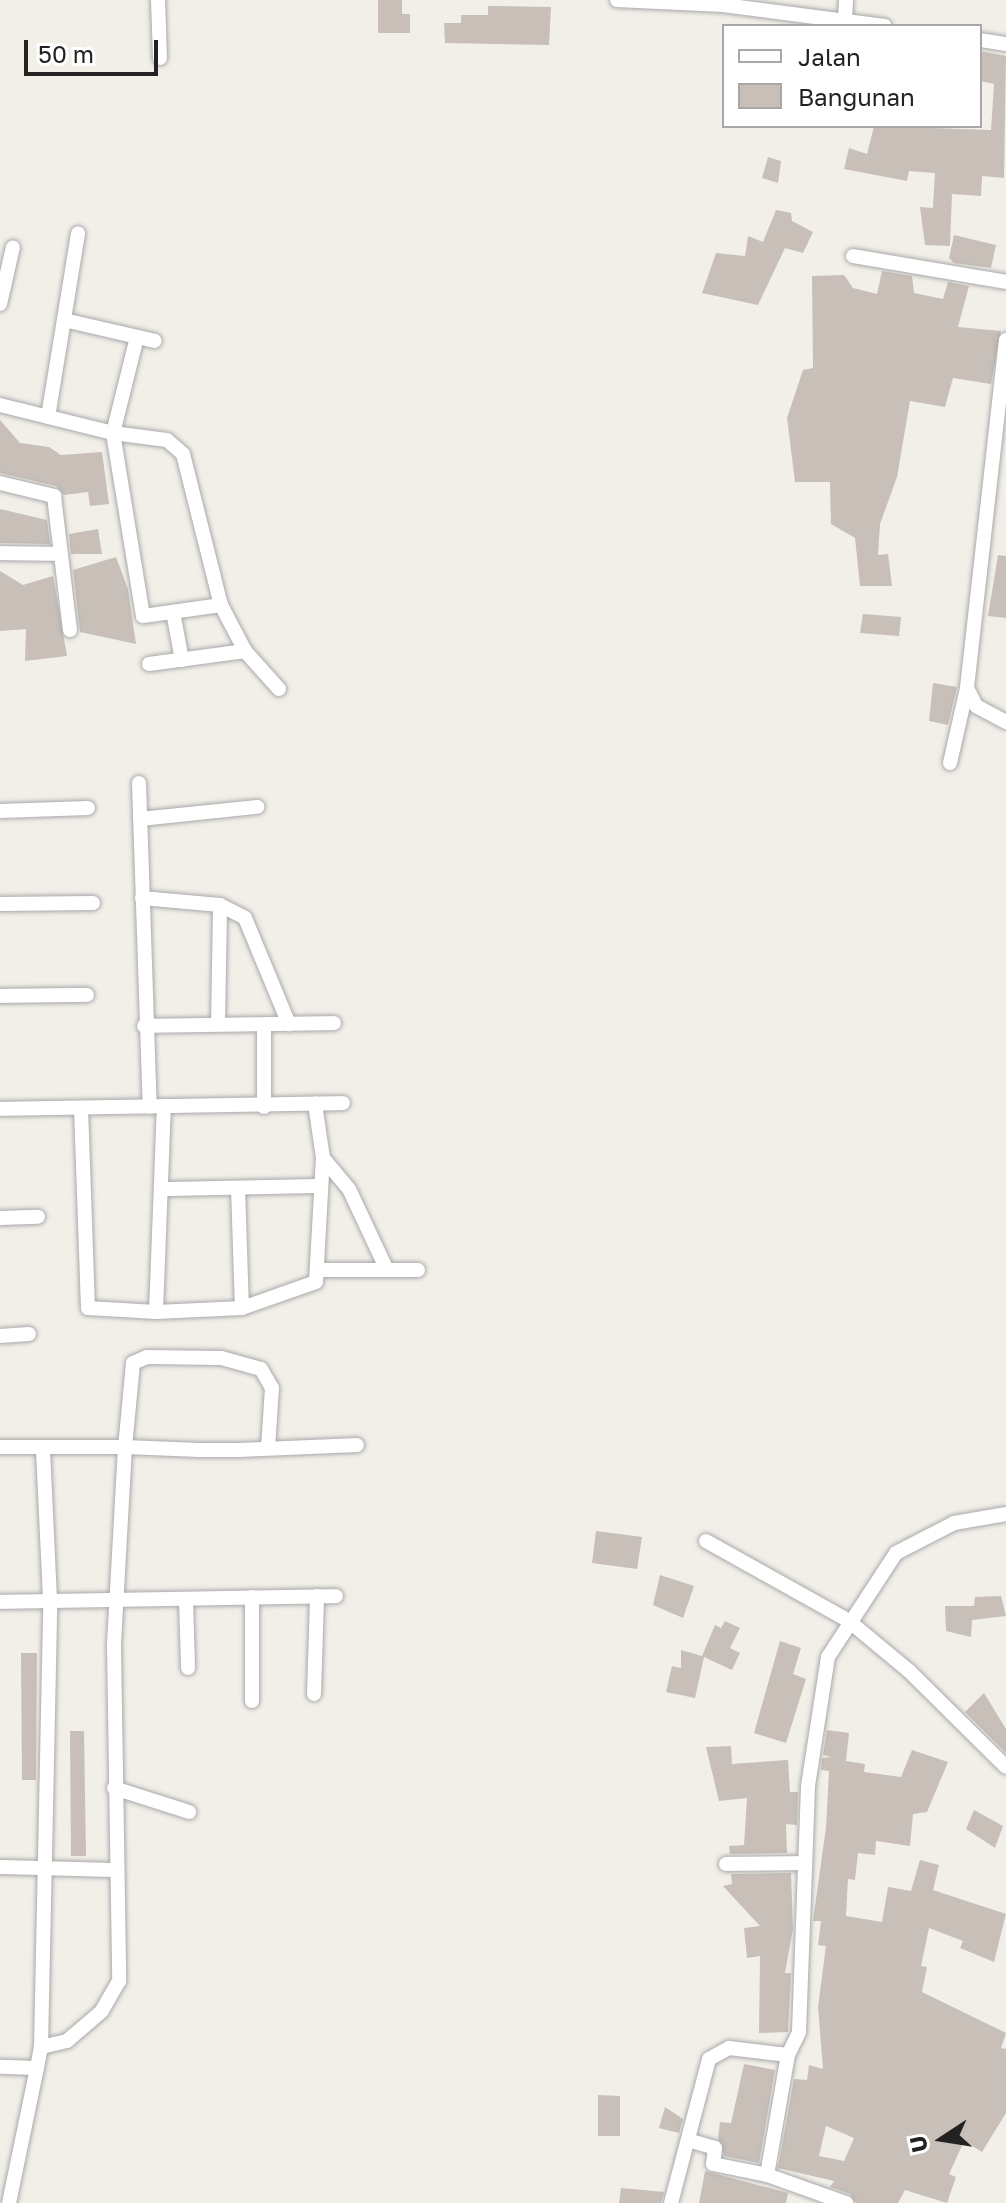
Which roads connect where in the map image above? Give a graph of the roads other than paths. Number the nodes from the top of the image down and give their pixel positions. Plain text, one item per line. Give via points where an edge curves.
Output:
1 (158, 0) edge
2 (617, 0) edge
3 (846, 0) edge
4 (845, 20) junction
5 (872, 24) edge
6 (982, 40) edge
7 (1006, 44) edge
8 (160, 58) dead end
9 (78, 233) dead end
10 (13, 247) dead end
11 (853, 256) dead end
12 (1006, 282) edge
13 (0, 304) edge
14 (64, 320) junction
15 (137, 337) junction
16 (1006, 340) edge
17 (155, 341) dead end
18 (0, 405) edge
19 (48, 417) junction
20 (113, 433) junction
21 (0, 483) edge
22 (0, 553) edge
23 (61, 554) junction
24 (221, 605) junction
25 (173, 612) junction
26 (70, 630) dead end
27 (245, 651) junction
28 (182, 660) junction
29 (149, 664) dead end
30 (967, 688) junction
31 (279, 689) dead end
32 (1006, 722) edge
33 (950, 763) dead end
34 (139, 783) dead end
35 (257, 807) dead end
36 (88, 808) dead end
37 (0, 811) edge
38 (140, 819) junction
39 (142, 898) junction
40 (93, 903) dead end
41 (0, 904) edge
42 (220, 905) junction
43 (87, 995) dead end
44 (0, 996) edge
45 (334, 1023) dead end
46 (218, 1024) junction
47 (289, 1024) junction
48 (144, 1026) junction
49 (264, 1026) junction
50 (343, 1103) dead end
51 (315, 1104) junction
52 (157, 1106) junction
53 (264, 1107) junction
54 (81, 1108) junction
55 (0, 1109) edge
56 (323, 1158) junction
57 (321, 1186) junction
58 (238, 1188) junction
59 (164, 1189) junction
60 (38, 1217) dead end
61 (0, 1218) edge
62 (318, 1270) junction
63 (387, 1270) junction
64 (418, 1270) dead end
65 (242, 1308) junction
66 (156, 1312) junction
67 (29, 1334) dead end
68 (0, 1336) edge
69 (357, 1445) dead end
70 (0, 1447) edge
71 (125, 1447) junction
72 (268, 1448) junction
73 (43, 1449) junction
74 (1006, 1514) edge
75 (706, 1541) dead end
76 (317, 1596) junction
77 (336, 1596) dead end
78 (252, 1597) junction
79 (50, 1599) junction
80 (186, 1599) junction
81 (116, 1600) junction
82 (0, 1602) edge
83 (846, 1625) junction
84 (188, 1668) dead end
85 (314, 1694) dead end
86 (252, 1701) dead end
87 (1006, 1767) edge
88 (114, 1788) junction
89 (189, 1812) dead end
90 (805, 1863) junction
91 (726, 1864) dead end
92 (0, 1867) edge
93 (44, 1870) junction
94 (115, 1870) junction
95 (41, 2047) junction
96 (788, 2055) junction
97 (0, 2067) edge
98 (37, 2068) junction
99 (691, 2141) junction
100 (767, 2175) junction
101 (9, 2203) edge
102 (671, 2203) edge
103 (846, 2203) edge

1 - 8 street
2 - 4 street via 723,5
3 - 4 street
4 - 5 street
6 - 7 street
9 - 14 street
10 - 13 street
11 - 12 street
14 - 15 street
14 - 19 street
15 - 17 street
15 - 20 street
16 - 30 street
18 - 19 street
19 - 20 street
20 - 24 street via 167,440 183,454
20 - 25 street via 143,616
21 - 23 street via 54,496
22 - 23 street
23 - 26 street
24 - 25 street
24 - 27 street
25 - 28 street
27 - 28 street
27 - 31 street
28 - 29 street
30 - 32 street via 976,706
30 - 33 street
34 - 38 street
35 - 38 street
36 - 37 street
38 - 39 street
39 - 42 street
39 - 48 street
40 - 41 street
42 - 46 street
42 - 47 street via 245,918
43 - 44 street
45 - 47 street
46 - 48 street
46 - 49 street
47 - 49 street
48 - 52 street
49 - 53 street
50 - 51 street
51 - 53 street
51 - 56 street
52 - 53 street
52 - 54 street
52 - 59 street
54 - 55 street
54 - 66 street via 88,1308
56 - 57 street
56 - 63 street via 349,1189
57 - 58 street
57 - 62 street
58 - 59 street
58 - 65 street
59 - 66 street
60 - 61 street
62 - 63 street
62 - 65 street via 316,1282 303,1290
63 - 64 street
65 - 66 street
67 - 68 street
69 - 72 street
70 - 73 street
71 - 72 street
71 - 72 street via 133,1363 179,1356 221,1358 261,1369 272,1388
71 - 73 street
71 - 81 street
73 - 79 street
74 - 83 street via 954,1523 911,1543 875,1578
75 - 83 street
76 - 77 street
76 - 78 street
76 - 85 street
78 - 80 street
78 - 86 street
79 - 81 street
79 - 82 street
79 - 93 street
80 - 81 street
80 - 84 street
81 - 88 street
83 - 87 street via 930,1691
83 - 90 street via 828,1657 808,1786
88 - 89 street
88 - 94 street
90 - 91 street
90 - 96 street via 803,2012
92 - 93 street
93 - 94 street
93 - 95 street
94 - 95 street via 115,1996 67,2041
95 - 98 street
96 - 99 street via 719,2050 704,2068
96 - 100 street
97 - 98 street
98 - 101 street
99 - 100 street via 715,2148 713,2164
99 - 102 street
100 - 103 street

